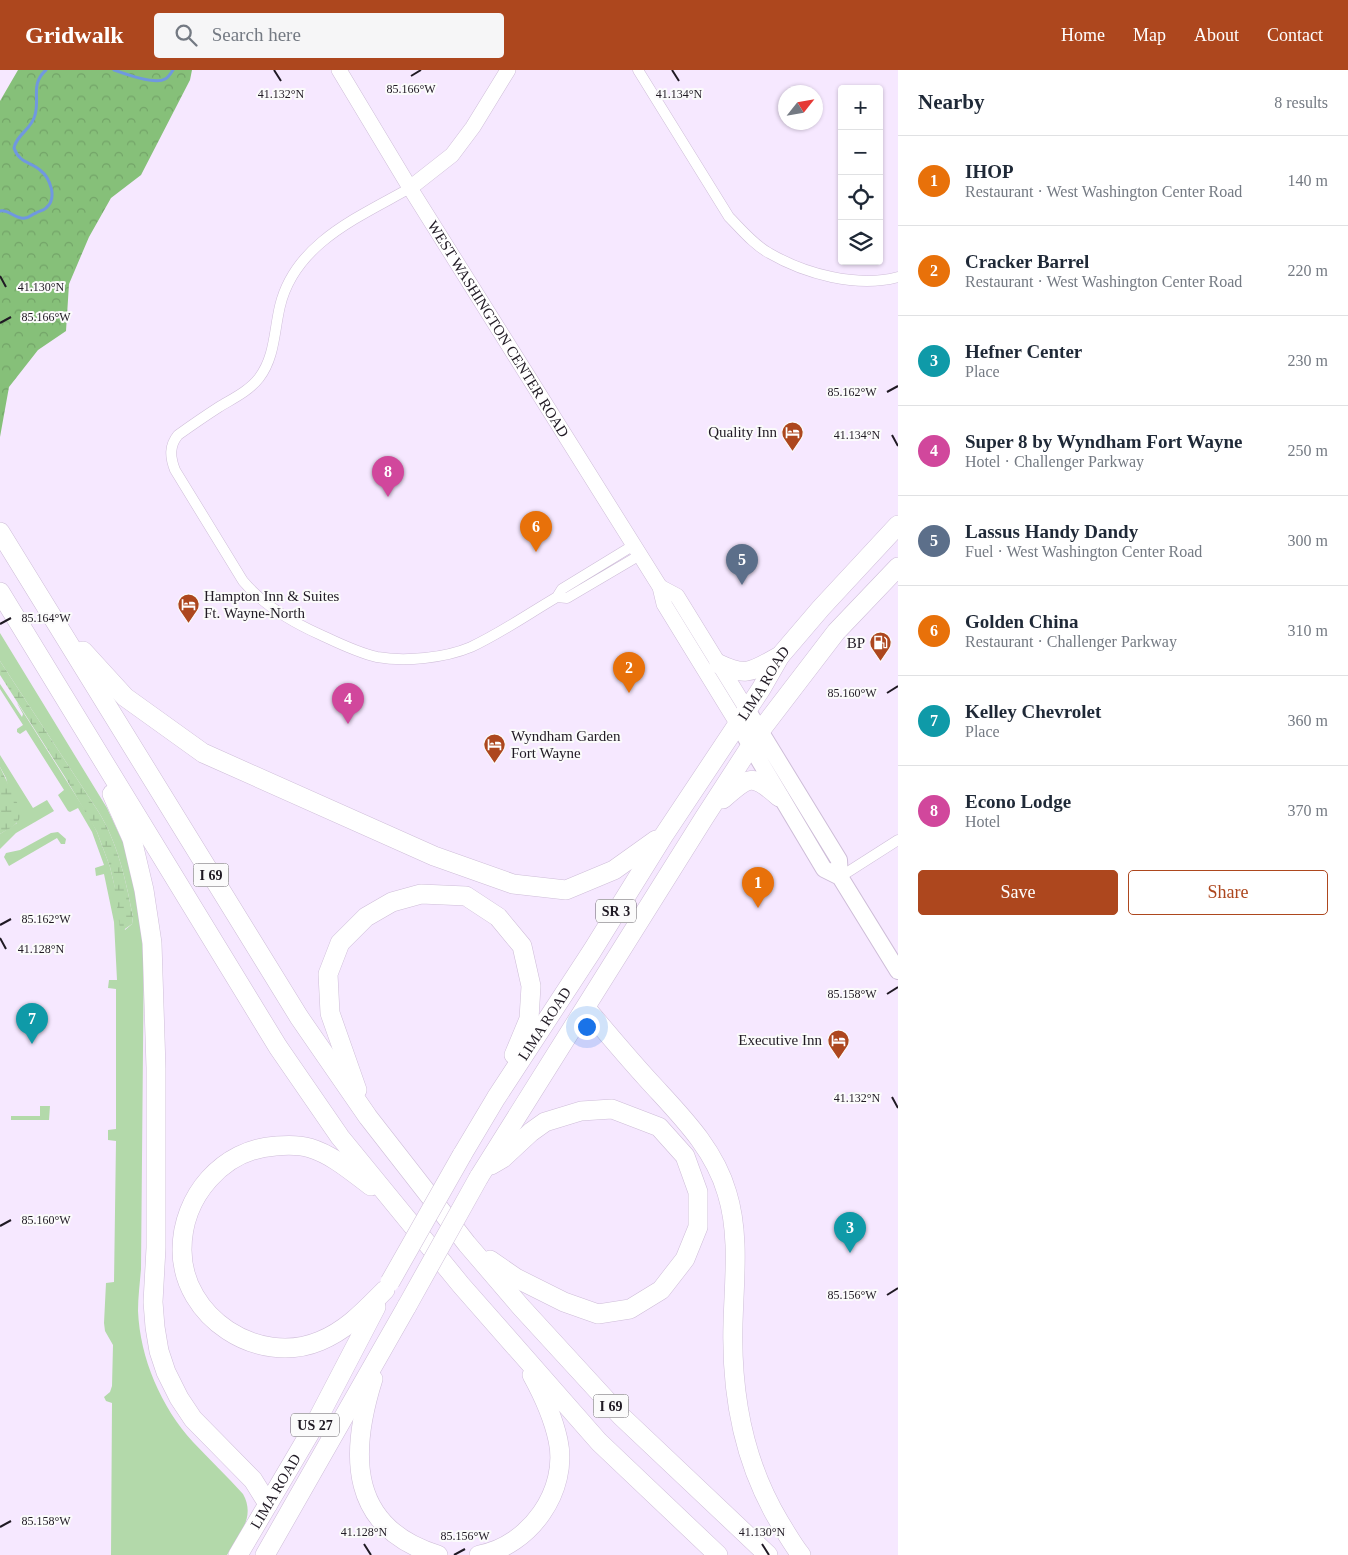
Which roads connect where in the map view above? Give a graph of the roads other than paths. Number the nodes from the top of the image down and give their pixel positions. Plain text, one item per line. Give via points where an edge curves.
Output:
1 (339, 70) edge
2 (508, 70) edge
3 (638, 70) edge
4 (410, 188) junction
5 (898, 277) edge
6 (898, 525) edge
7 (0, 532) edge
8 (637, 550) junction
9 (898, 567) edge
10 (660, 587) junction
11 (0, 592) edge
12 (60, 629) junction
13 (780, 656) junction
14 (719, 664) junction
15 (742, 716) junction
16 (82, 726) junction
17 (761, 730) junction
18 (750, 746) junction
19 (780, 797) junction
20 (707, 813) junction
21 (664, 835) junction
22 (898, 840) edge
23 (840, 877) junction
24 (898, 971) edge
25 (586, 1008) junction
26 (496, 1098) junction
27 (368, 1117) junction
28 (481, 1174) junction
29 (393, 1201) junction
30 (467, 1244) junction
31 (387, 1286) junction
32 (393, 1333) junction
33 (512, 1342) junction
34 (268, 1504) junction
35 (238, 1555) edge
36 (265, 1555) edge
37 (438, 1555) edge
38 (479, 1555) edge
39 (718, 1555) edge
40 (768, 1555) edge
41 (801, 1555) edge

1 - 4 main road, WEST WASHINGTON CENTER ROAD
2 - 4 main road via 452,156
3 - 5 street via 729,217 768,253 829,277 868,281
4 - 8 main road, WEST WASHINGTON CENTER ROAD
4 - 8 street via 332,233 311,252 293,275 280,304 270,358 264,372 242,392 172,442 175,470 243,581 274,610 343,645 377,657 433,657 469,648 556,598 562,589
6 - 13 highway, LIMA ROAD / SR 3
7 - 12 highway, I 69
8 - 10 main road, WEST WASHINGTON CENTER ROAD
9 - 17 highway, LIMA ROAD / SR 3 via 836,632
10 - 14 main road, WEST WASHINGTON CENTER ROAD via 677,596
10 - 15 main road, WEST WASHINGTON CENTER ROAD via 664,604
11 - 16 highway, I 69
12 - 21 highway via 125,697 203,753 434,856 513,884 566,890 614,870
12 - 27 highway, I 69 via 298,1017
13 - 14 highway via 741,672
13 - 15 highway, LIMA ROAD / SR 3
14 - 15 main road, WEST WASHINGTON CENTER ROAD
15 - 17 main road, WEST WASHINGTON CENTER ROAD
15 - 18 main road, WEST WASHINGTON CENTER ROAD
15 - 21 highway, LIMA ROAD / SR 3
16 - 29 highway, I 69 via 278,1047 340,1136
16 - 34 highway via 132,839 152,943 156,1068 153,1302 159,1351 166,1372 193,1419 253,1480
17 - 18 highway, LIMA ROAD / SR 3
17 - 23 main road, WEST WASHINGTON CENTER ROAD via 839,860
18 - 19 main road, WEST WASHINGTON CENTER ROAD
18 - 20 highway, LIMA ROAD / SR 3
19 - 20 highway via 764,784 752,780 734,789
19 - 23 main road, WEST WASHINGTON CENTER ROAD via 824,869
20 - 25 highway, LIMA ROAD / SR 3
21 - 26 highway, LIMA ROAD / SR 3
22 - 23 street
23 - 24 main road, WEST WASHINGTON CENTER ROAD
25 - 28 highway, LIMA ROAD / SR 3
25 - 41 highway via 699,1136 720,1173 732,1208 736,1244 732,1352 742,1431 761,1489
26 - 27 highway via 529,1019 531,986 522,946 498,917 466,896 421,894 392,902 366,918 340,943 328,974 330,1013
26 - 31 highway, LIMA ROAD / US 27, bridge
27 - 30 highway, I 69
28 - 30 highway via 545,1122 581,1111 612,1109 659,1127 685,1156 698,1192 698,1227 685,1259 661,1290 630,1309 598,1314 564,1302 516,1278
28 - 32 highway, LIMA ROAD / US 27, bridge
29 - 31 highway via 344,1166 309,1148 265,1146 225,1163 205,1182 192,1203 184,1226 182,1251 186,1274 204,1311 224,1329 250,1342 274,1348 298,1348 338,1333
29 - 33 highway, I 69
30 - 40 highway, I 69 via 621,1416
31 - 34 highway, LIMA ROAD / US 27 via 314,1426
32 - 36 highway, LIMA ROAD / US 27
32 - 37 highway via 373,1381 363,1421 358,1458 360,1479 368,1502 382,1521 419,1549
33 - 38 highway via 550,1413 558,1441 560,1468 543,1513 529,1529 503,1547
33 - 39 highway, I 69 via 599,1442
34 - 35 highway, LIMA ROAD / US 27

